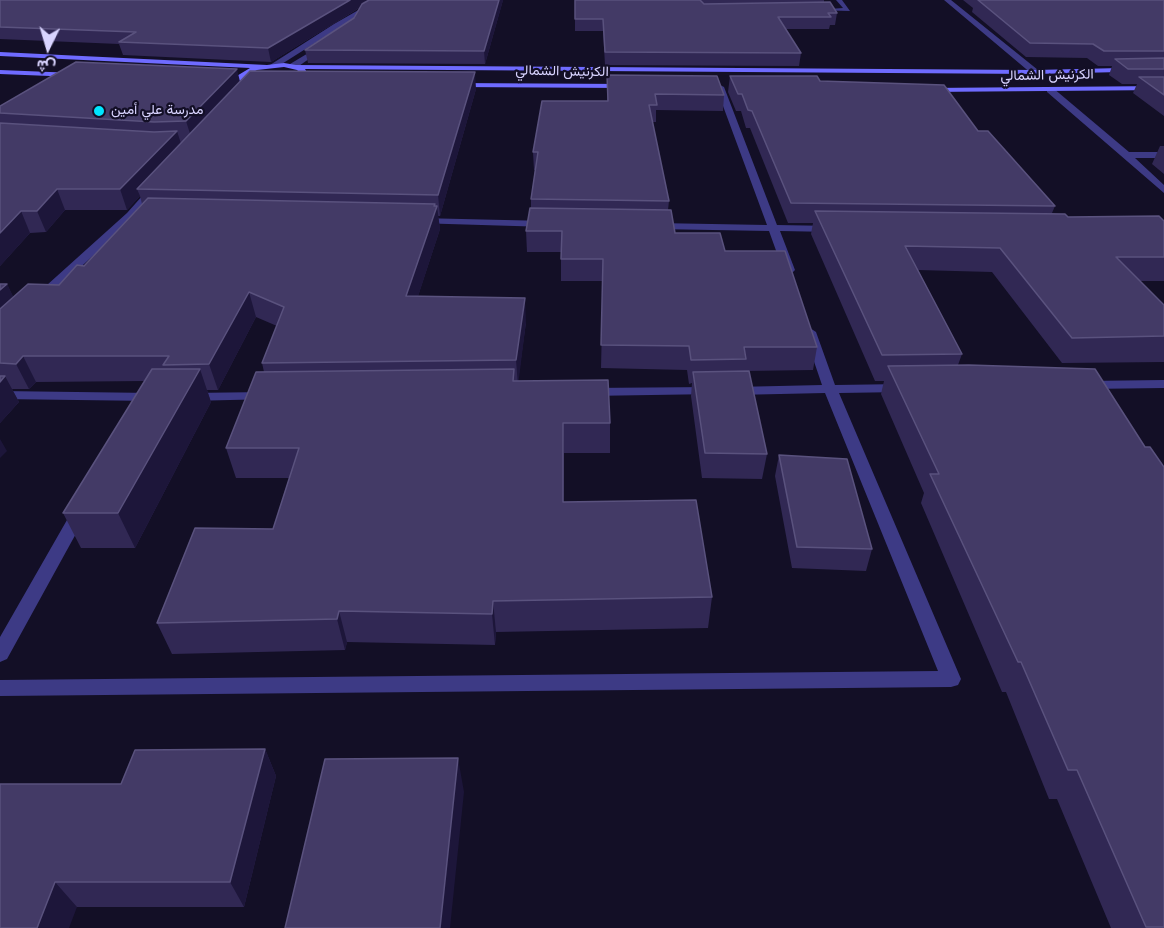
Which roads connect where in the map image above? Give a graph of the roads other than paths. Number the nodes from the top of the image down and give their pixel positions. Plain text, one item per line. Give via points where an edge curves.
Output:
1 (380, 0) edge
2 (839, 0) edge
3 (947, 0) edge
4 (804, 10) edge
5 (359, 14) junction
6 (353, 28) edge
7 (333, 40) edge
8 (0, 54) edge
9 (274, 65) junction
10 (264, 66) junction
11 (295, 66) junction
12 (1164, 69) edge
13 (0, 72) edge
14 (1035, 72) junction
15 (83, 76) edge
16 (233, 82) edge
17 (283, 83) junction
18 (306, 84) edge
19 (448, 85) edge
20 (247, 86) junction
21 (637, 87) edge
22 (720, 87) edge
23 (1164, 88) edge
24 (920, 90) edge
25 (944, 90) junction
26 (1050, 90) junction
27 (951, 99) edge
28 (1127, 155) junction
29 (1164, 155) edge
30 (162, 180) edge
31 (1164, 190) edge
32 (131, 215) junction
33 (143, 215) edge
34 (405, 220) edge
35 (560, 224) edge
36 (643, 226) edge
37 (774, 228) junction
38 (845, 229) edge
39 (793, 282) edge
40 (37, 298) edge
41 (804, 314) edge
42 (1164, 384) edge
43 (1075, 385) edge
44 (911, 388) edge
45 (830, 389) junction
46 (570, 392) edge
47 (0, 395) edge
48 (286, 396) edge
49 (144, 398) junction
50 (133, 418) edge
51 (86, 500) edge
52 (0, 654) edge
53 (0, 688) edge

1 - 5 street
2 - 4 street via 848,10
3 - 14 street
5 - 6 street
5 - 9 street
7 - 11 street
8 - 10 main road
9 - 10 main road, الكرنيش الشمالي
9 - 11 main road, الكرنيش الشمالي
10 - 20 main road via 242,73 239,77
11 - 14 main road, الكرنيش الشمالي
11 - 17 main road via 304,74
12 - 14 main road, الكرنيش الشمالي
13 - 15 main road
16 - 20 main road
17 - 18 main road
17 - 20 main road
19 - 21 main road, الكرنيش الشمالي
22 - 37 street
23 - 26 main road, الكرنيش الشمالي
24 - 25 main road, الكرنيش الشمالي
25 - 26 main road, الكرنيش الشمالي
25 - 27 street
26 - 28 street
28 - 29 street
28 - 31 street
30 - 32 street
32 - 33 street
32 - 40 street
34 - 35 street
36 - 37 street
37 - 38 street
37 - 39 street
41 - 45 street
42 - 43 street
44 - 45 street
45 - 46 street
45 - 53 street via 951,679
47 - 49 street
48 - 49 street
49 - 50 street
51 - 52 street

